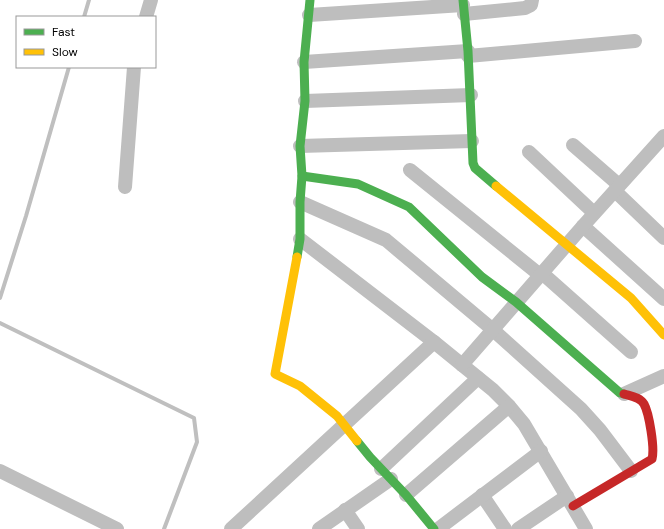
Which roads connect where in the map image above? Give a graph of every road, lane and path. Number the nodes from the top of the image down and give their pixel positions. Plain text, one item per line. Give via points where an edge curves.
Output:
1 (151, 0) edge
2 (310, 0) edge
3 (532, 0) edge
4 (463, 6) edge
5 (309, 15) junction
6 (146, 16) edge
7 (635, 41) dead end
8 (468, 54) junction
9 (304, 62) junction
10 (134, 68) edge
11 (471, 95) junction
12 (305, 101) junction
13 (664, 136) edge
14 (472, 141) junction
15 (573, 145) dead end
16 (300, 146) junction
17 (529, 152) dead end
18 (410, 170) dead end
19 (302, 176) junction
20 (125, 187) dead end
21 (617, 188) junction
22 (300, 202) junction
23 (594, 213) junction
24 (582, 226) junction
25 (664, 238) edge
26 (300, 239) junction
27 (567, 244) junction
28 (541, 274) junction
29 (664, 299) edge
30 (516, 302) junction
31 (492, 329) junction
32 (664, 335) edge
33 (434, 342) junction
34 (631, 352) dead end
35 (462, 365) junction
36 (664, 376) edge
37 (478, 378) junction
38 (624, 394) junction
39 (509, 406) junction
40 (343, 425) junction
41 (540, 451) junction
42 (0, 471) edge
43 (631, 471) junction
44 (386, 474) junction
45 (406, 495) junction
46 (482, 495) junction
47 (570, 501) junction
48 (345, 510) junction
49 (117, 529) edge
50 (231, 529) edge
51 (318, 529) edge
52 (358, 529) edge
53 (434, 529) edge
54 (438, 529) edge
55 (505, 529) edge
56 (518, 529) edge
57 (586, 529) edge

1 - 6 street
2 - 5 street
3 - 4 street via 525,8
4 - 5 street
4 - 8 street
5 - 9 street
7 - 8 street
8 - 9 street
8 - 11 street
9 - 12 street
10 - 20 street
11 - 12 street
11 - 14 street
12 - 16 street
13 - 21 street
14 - 16 street
14 - 27 street via 475,168
15 - 21 street
16 - 19 street
17 - 23 street
18 - 28 street
19 - 22 street
19 - 30 street via 358,184 409,207 482,277
21 - 23 street
21 - 25 street
22 - 26 street
22 - 31 street via 386,240
23 - 24 street
24 - 27 street
24 - 29 street
26 - 33 street
26 - 40 street via 275,374 311,394 337,416
27 - 28 street
27 - 32 street via 631,298
28 - 30 street
28 - 34 street
30 - 31 street
30 - 38 street
31 - 35 street
31 - 43 street via 581,409
33 - 35 street
33 - 40 street
35 - 37 street
36 - 38 street
37 - 39 street
37 - 44 street
38 - 43 street via 641,400 644,404 654,447 652,459
39 - 41 street via 524,424
39 - 45 street
40 - 44 street
40 - 50 street
41 - 46 street
41 - 47 street
42 - 49 street
43 - 47 street
44 - 45 street
44 - 48 street
45 - 53 street
46 - 54 street
46 - 55 street
47 - 56 street
47 - 57 street
48 - 51 street
48 - 52 street

